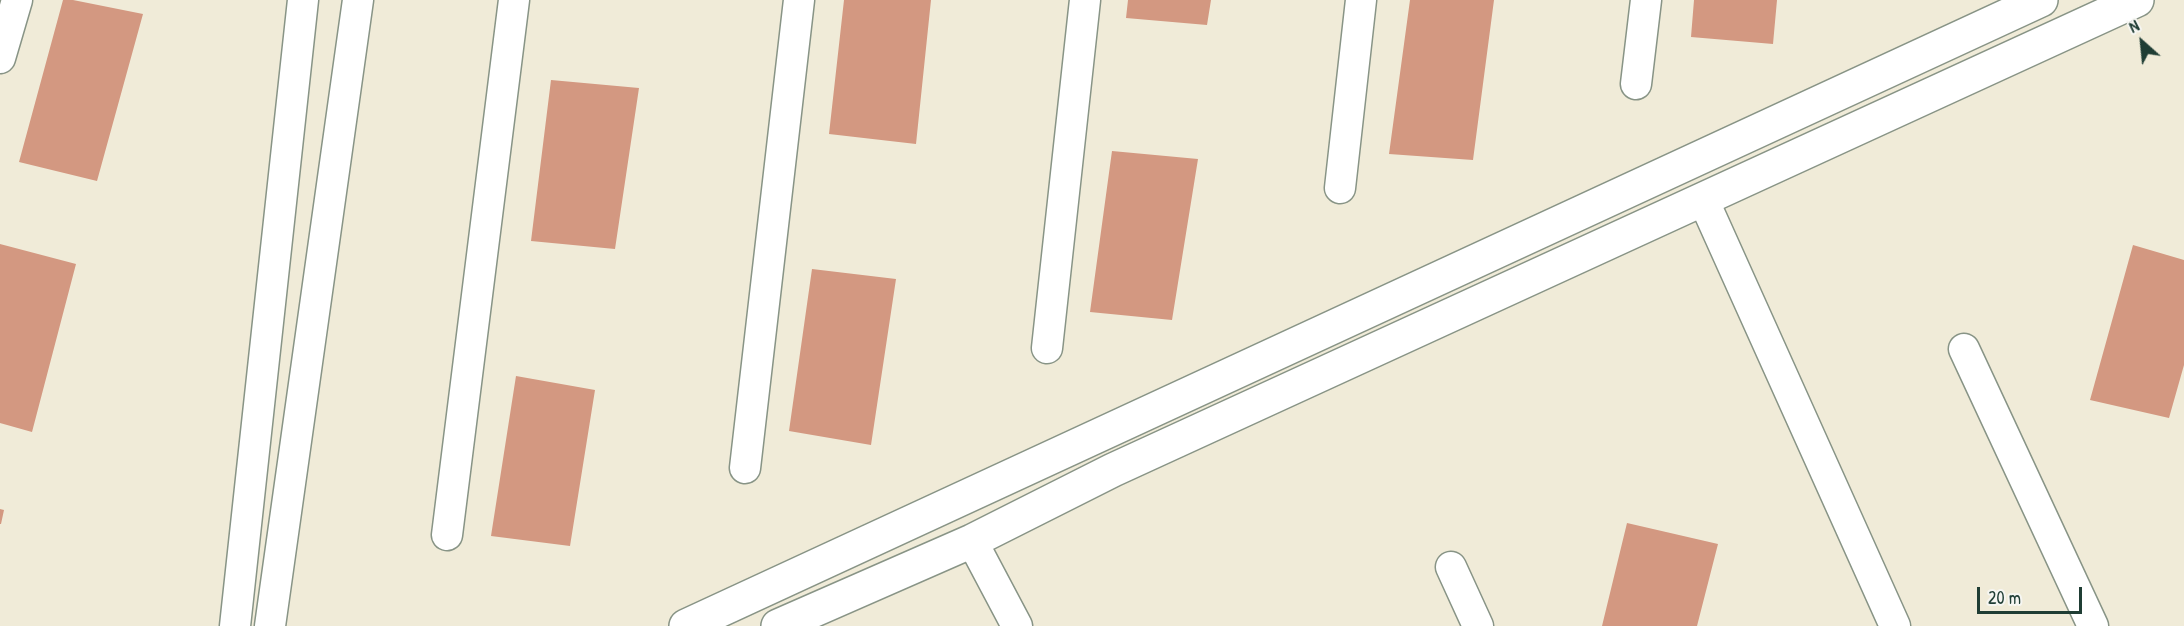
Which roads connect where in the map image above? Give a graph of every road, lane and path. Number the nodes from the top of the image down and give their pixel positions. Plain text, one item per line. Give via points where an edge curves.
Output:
1 (16, 0) edge
2 (303, 0) edge
3 (358, 0) edge
4 (514, 0) edge
5 (799, 0) edge
6 (1085, 0) edge
7 (1361, 0) edge
8 (1646, 0) edge
9 (2041, 0) edge
10 (2137, 0) edge
11 (0, 58) edge
12 (1636, 84) dead end
13 (1340, 188) dead end
14 (1703, 199) junction
15 (1047, 348) dead end
16 (1964, 349) dead end
17 (746, 468) dead end
18 (447, 534) dead end
19 (972, 541) junction
20 (1451, 567) dead end
21 (235, 626) edge
22 (270, 626) edge
23 (686, 626) edge
24 (778, 626) edge
25 (1017, 626) edge
26 (1478, 626) edge
27 (1895, 626) edge
28 (2093, 626) edge

1 - 11 street
2 - 21 street
3 - 22 street
4 - 18 street
5 - 17 street
6 - 15 street
7 - 13 street
8 - 12 street
9 - 23 street
10 - 14 street
14 - 19 street via 1113,470
14 - 27 street
16 - 28 street
19 - 24 street
19 - 25 street
20 - 26 street

